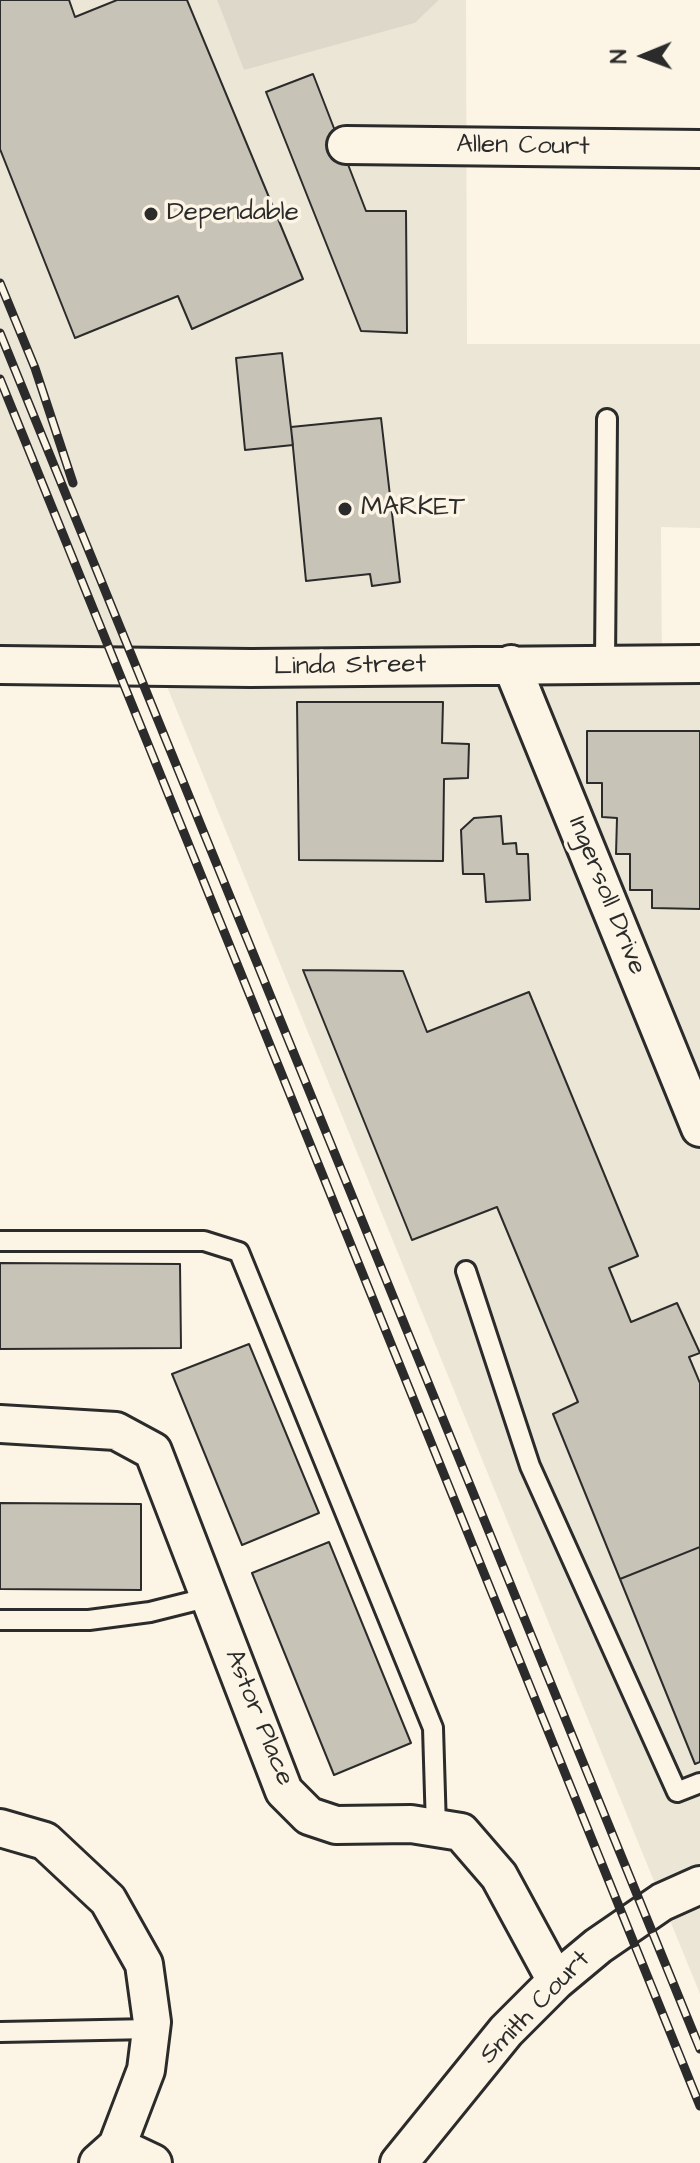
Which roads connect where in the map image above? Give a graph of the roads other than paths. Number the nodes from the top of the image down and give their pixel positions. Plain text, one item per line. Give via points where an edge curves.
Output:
1 (346, 145) dead end
2 (700, 149) edge
3 (607, 419) dead end
4 (605, 663) junction
5 (511, 664) junction
6 (700, 664) edge
7 (0, 665) edge
8 (700, 1128) edge
9 (0, 1241) edge
10 (466, 1271) dead end
11 (0, 1424) edge
12 (210, 1597) junction
13 (0, 1620) edge
14 (700, 1783) edge
15 (0, 1828) edge
16 (436, 1828) junction
17 (700, 1885) edge
18 (556, 1981) junction
19 (151, 2029) junction
20 (0, 2032) edge
21 (107, 2155) edge
22 (153, 2163) edge
23 (399, 2163) edge

1 - 2 street, Allen Court
3 - 4 lane
4 - 5 street, Linda Street
4 - 6 street, Linda Street
5 - 7 street, Linda Street
5 - 8 street, Ingersoll Drive
9 - 16 lane via 204,1241 239,1252 433,1728
10 - 14 lane via 530,1466 677,1792
11 - 12 street, Astor Place via 116,1431 153,1451
12 - 13 lane via 89,1620
12 - 16 street, Astor Place via 284,1791 309,1816 336,1825
15 - 19 street via 45,1841 108,1900 144,1964
16 - 18 street, Astor Place via 461,1832 499,1876
17 - 18 street, Smith Court via 649,1911
18 - 23 street, Smith Court via 506,2031
19 - 20 lane
19 - 21 street via 146,2070
21 - 22 street

